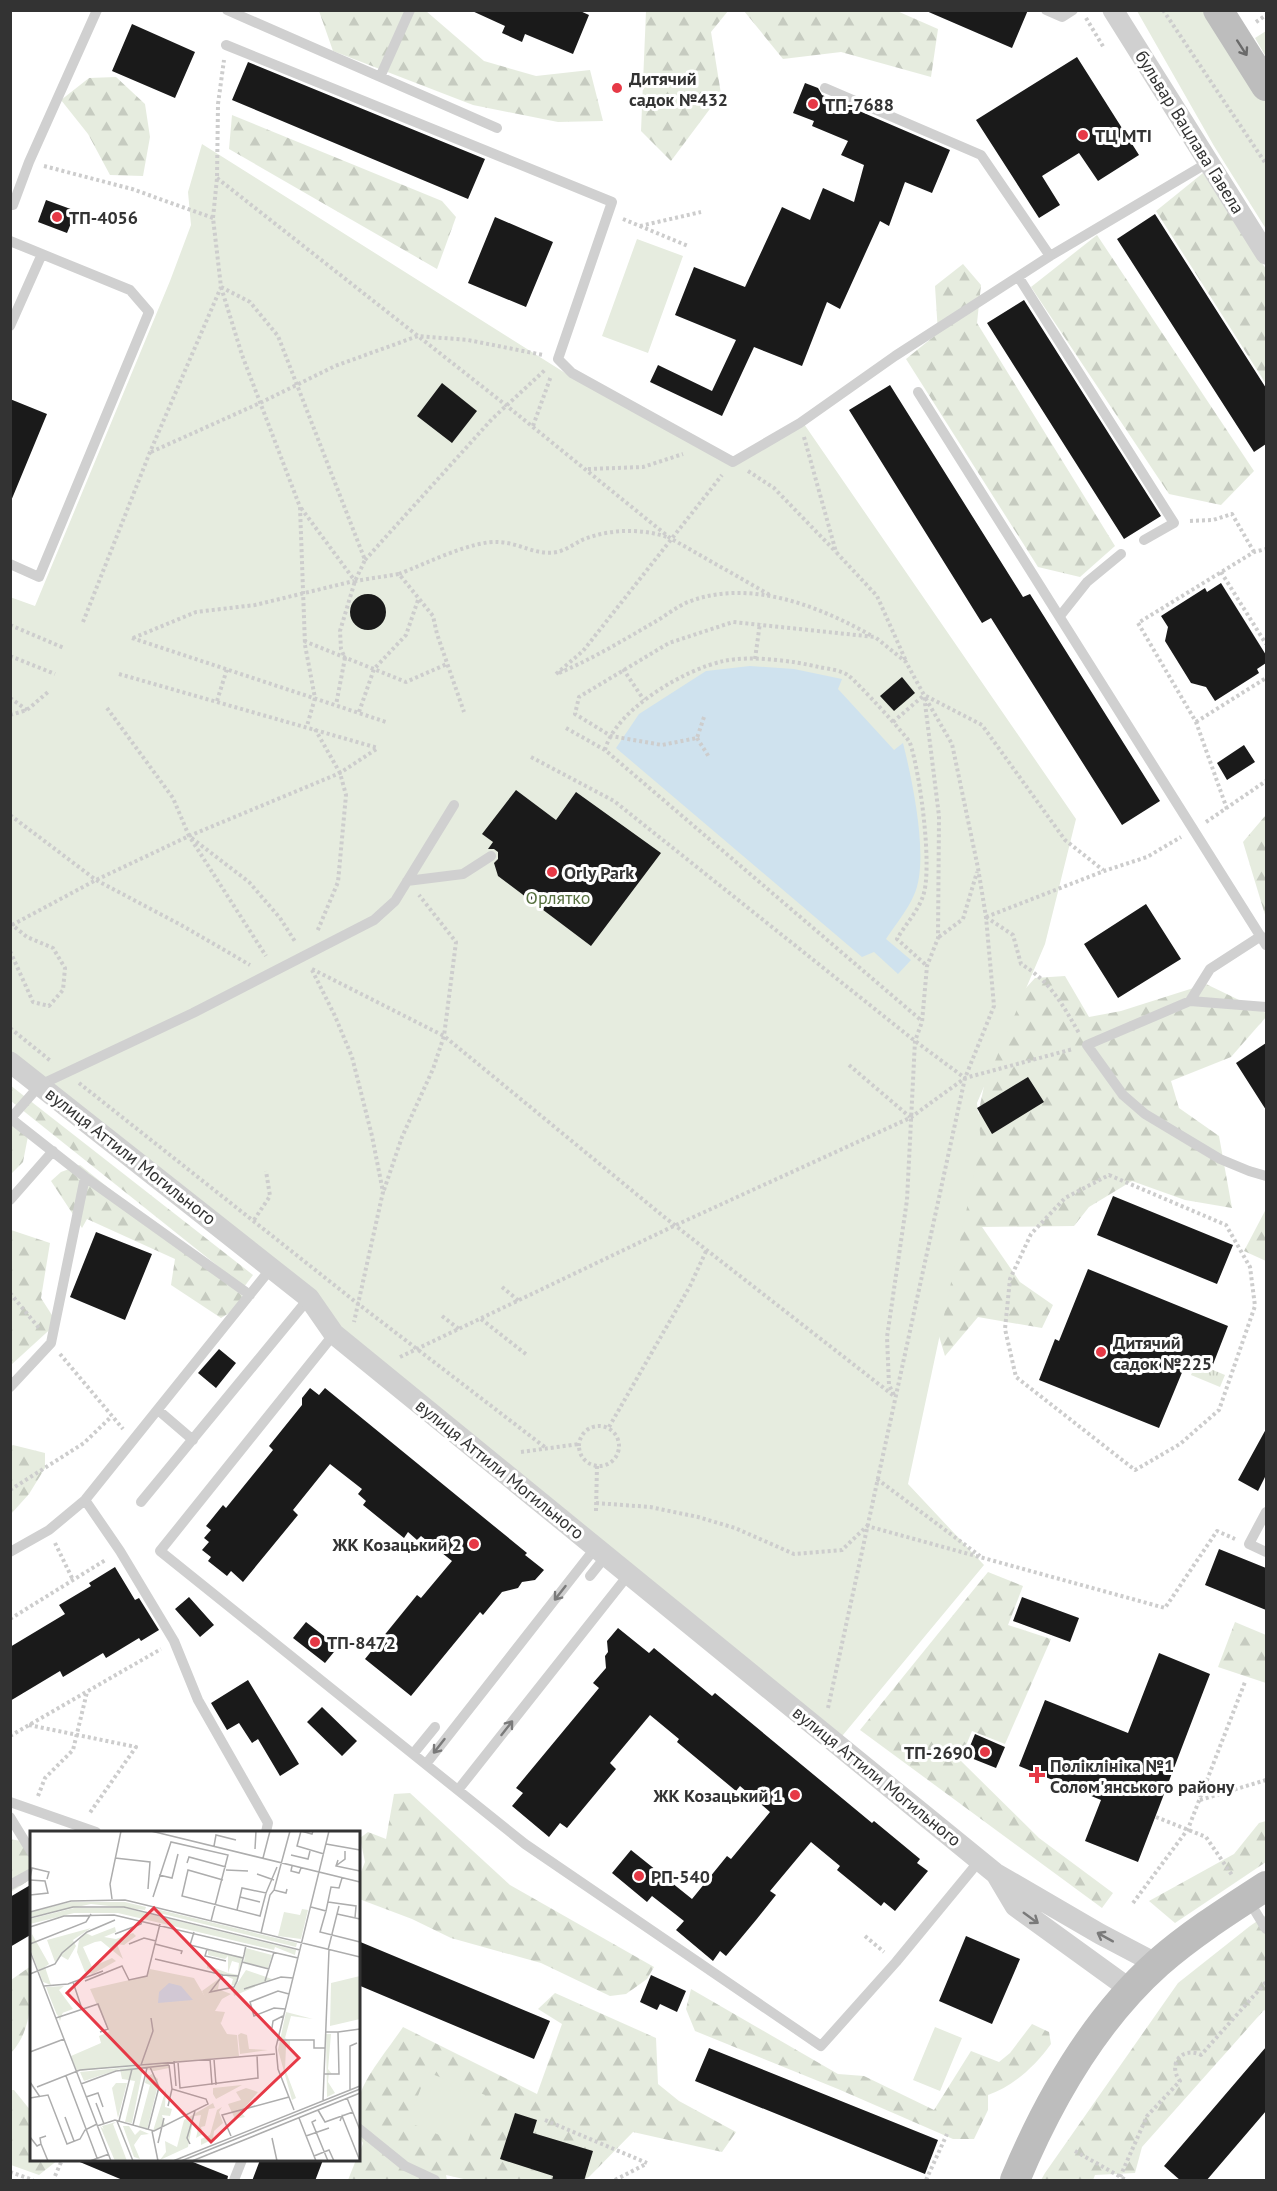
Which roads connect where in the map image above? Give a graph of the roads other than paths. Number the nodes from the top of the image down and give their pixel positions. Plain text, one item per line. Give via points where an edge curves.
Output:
1 (97, 10) edge
2 (227, 10) edge
3 (410, 10) edge
4 (1046, 10) edge
5 (1073, 10) edge
6 (1113, 10) edge
7 (1218, 10) edge
8 (226, 45) road end
9 (380, 77) junction
10 (1266, 86) edge
11 (825, 88) dead end
12 (497, 128) dead end
13 (1209, 162) junction
14 (13, 206) dead end
15 (10, 242) edge
16 (42, 254) junction
17 (1266, 254) edge
18 (1050, 256) junction
19 (1019, 278) junction
20 (10, 326) edge
21 (918, 392) dead end
22 (1144, 540) dead end
23 (1121, 554) dead end
24 (10, 564) edge
25 (1060, 616) junction
26 (454, 805) dead end
27 (491, 856) dead end
28 (407, 881) junction
29 (1264, 941) edge
30 (1190, 1001) junction
31 (1266, 1007) edge
32 (10, 1062) edge
33 (40, 1085) junction
34 (11, 1118) edge
35 (53, 1151) junction
36 (1266, 1176) edge
37 (85, 1177) junction
38 (10, 1200) edge
39 (272, 1268) junction
40 (250, 1295) junction
41 (309, 1298) junction
42 (334, 1334) junction
43 (10, 1387) edge
44 (158, 1410) junction
45 (193, 1440) junction
46 (85, 1500) junction
47 (141, 1502) dead end
48 (1266, 1512) edge
49 (601, 1551) junction
50 (1266, 1551) edge
51 (10, 1552) edge
52 (628, 1574) junction
53 (590, 1576) dead end
54 (435, 1728) dead end
55 (413, 1754) junction
56 (426, 1764) junction
57 (458, 1790) junction
58 (10, 1802) edge
59 (10, 1817) edge
60 (91, 1831) edge
61 (266, 1831) edge
62 (30, 1850) edge
63 (987, 1867) junction
64 (30, 1874) edge
65 (10, 1885) edge
66 (1248, 1887) edge
67 (1266, 1929) edge
68 (1157, 1964) junction
69 (1131, 1990) junction
70 (360, 2130) edge
71 (242, 2161) edge
72 (234, 2181) edge
73 (435, 2181) edge
74 (1015, 2181) edge

1 - 14 lane
2 - 9 lane
3 - 9 lane
4 - 5 lane via 1062,17
6 - 13 street, бульвар Вацлава Гавела
7 -> 10 street
8 - 19 lane via 612,202 558,359 572,373 733,462 800,423 895,356
9 - 12 lane
11 - 18 lane via 981,155
13 - 17 street, бульвар Вацлава Гавела
13 - 18 lane
15 - 16 lane
16 - 20 lane
16 - 24 lane via 130,290 149,312 39,577
18 - 19 lane
19 - 22 lane via 1174,522
21 - 25 lane
23 - 25 lane via 1088,582
25 - 29 lane
26 - 28 lane
27 - 28 lane via 463,874
28 - 33 lane via 395,901 374,920 273,974
29 - 30 lane via 1210,969
30 - 31 lane
30 - 36 lane via 1087,1045 1123,1095 1145,1114 1220,1159
32 - 33 street, вулиця Аттили Могильного
33 - 34 lane
33 - 39 street, вулиця Аттили Могильного
34 - 35 lane
35 - 37 lane
35 - 38 lane
37 - 40 lane
37 - 43 lane via 51,1343
39 - 40 lane
39 - 41 street, вулиця Аттили Могильного
40 - 44 lane
41 - 42 street, вулиця Аттили Могильного
41 - 45 lane
42 - 49 street, вулиця Аттили Могильного
42 - 55 lane via 160,1551
44 - 45 lane
44 - 46 lane
45 - 47 lane
46 - 51 lane via 49,1530
46 - 61 lane via 174,1641 198,1700 268,1824
48 - 50 lane via 1249,1544
49 - 52 street, вулиця Аттили Могильного
49 - 53 lane
49 -> 56 lane
57 -> 52 lane
52 - 63 street, вулиця Аттили Могильного
54 - 55 lane
55 - 56 lane
56 - 57 lane
57 - 63 lane via 525,1844 821,2046
58 - 60 lane
59 - 62 lane
68 -> 63 street, вулиця Аттили Могильного
63 -> 69 street, вулиця Аттили Могильного via 1014,1906
64 - 65 lane
66 - 67 lane
66 - 68 street
68 - 69 street
69 - 74 street via 1100,2027 1068,2076
70 - 73 lane via 405,2166
71 - 72 lane

